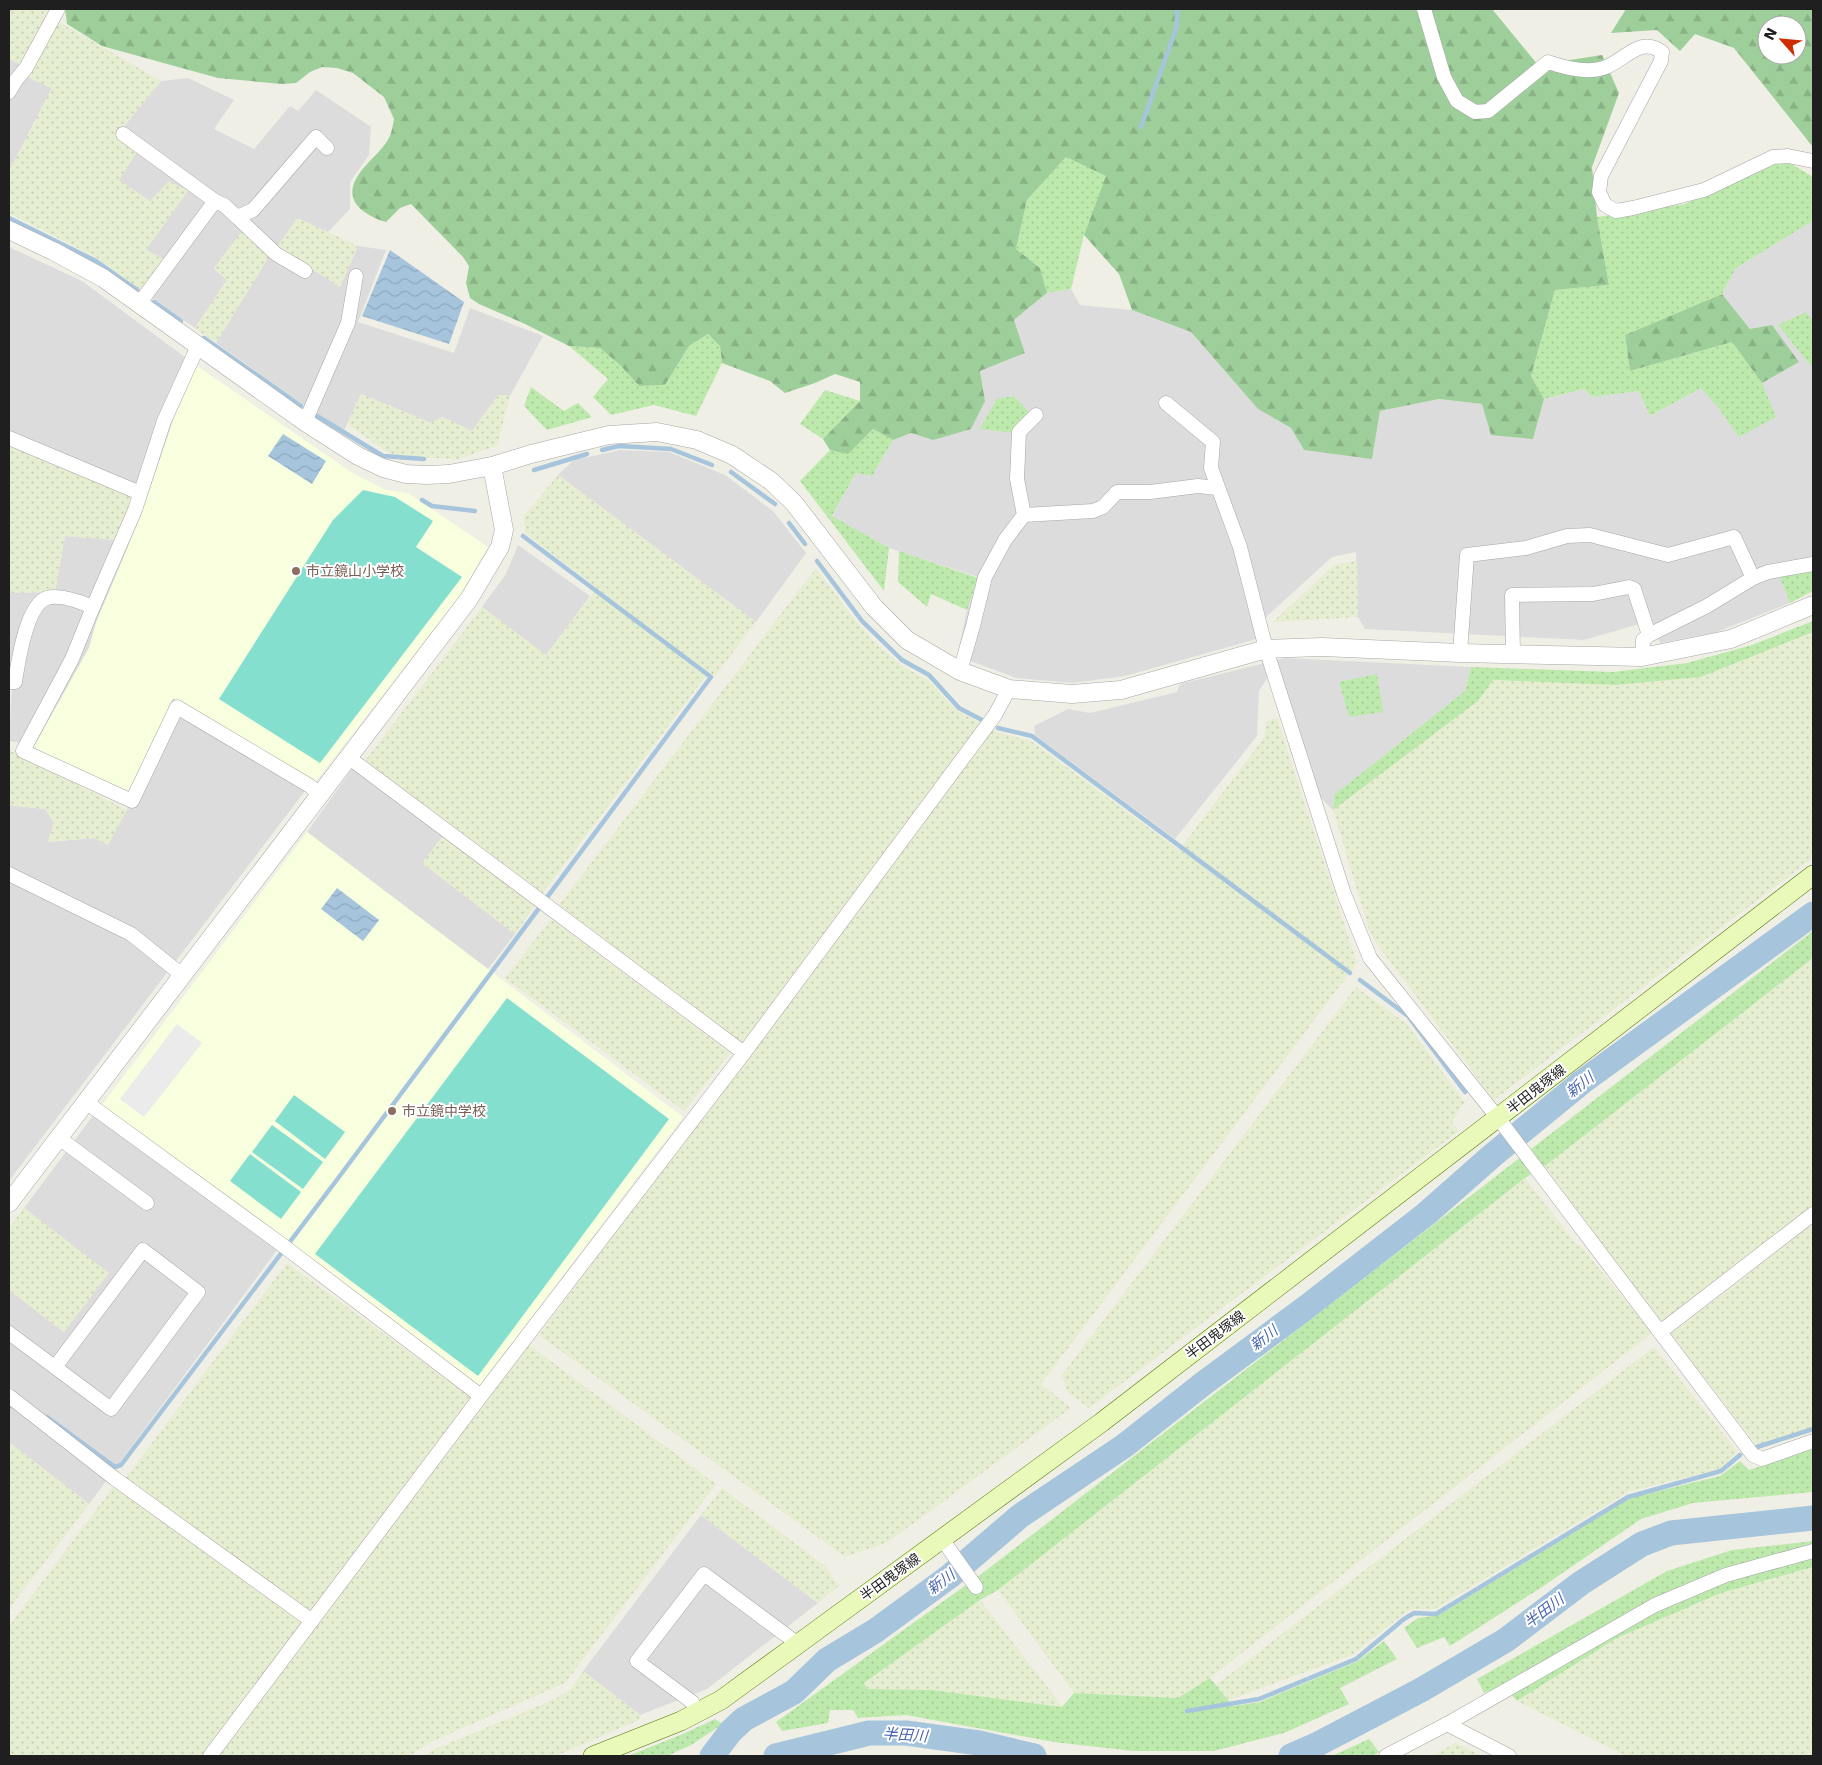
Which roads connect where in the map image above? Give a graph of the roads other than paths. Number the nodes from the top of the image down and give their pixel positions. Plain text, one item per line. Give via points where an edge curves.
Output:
1 (58, 9) edge
2 (1424, 9) edge
3 (9, 92) edge
4 (123, 134) dead end
5 (327, 148) dead end
6 (1813, 161) edge
7 (215, 201) junction
8 (237, 217) junction
9 (9, 230) edge
10 (305, 271) dead end
11 (356, 276) dead end
12 (139, 304) junction
13 (198, 346) junction
14 (1166, 403) dead end
15 (1036, 415) dead end
16 (305, 422) junction
17 (9, 438) edge
18 (492, 466) junction
19 (1217, 488) junction
20 (140, 493) junction
21 (1024, 515) junction
22 (1813, 564) edge
23 (1753, 578) junction
24 (1813, 604) edge
25 (92, 606) junction
26 (1649, 635) junction
27 (1266, 649) junction
28 (1460, 653) junction
29 (1513, 654) junction
30 (1642, 657) junction
31 (960, 671) junction
32 (9, 682) edge
33 (1009, 689) junction
34 (348, 757) junction
35 (320, 794) junction
36 (9, 874) edge
37 (1813, 875) edge
38 (9, 882) edge
39 (182, 975) junction
40 (744, 1053) junction
41 (86, 1102) junction
42 (1500, 1121) junction
43 (58, 1138) junction
44 (9, 1203) edge
45 (147, 1203) dead end
46 (1813, 1214) edge
47 (1660, 1332) junction
48 (9, 1333) edge
49 (55, 1367) junction
50 (9, 1396) edge
51 (481, 1396) junction
52 (1813, 1441) edge
53 (944, 1543) junction
54 (1813, 1551) edge
55 (976, 1587) dead end
56 (312, 1621) junction
57 (798, 1644) junction
58 (697, 1713) junction
59 (1447, 1724) junction
60 (210, 1756) edge
61 (593, 1756) edge
62 (1386, 1756) edge
63 (1509, 1756) edge

1 - 3 street
2 - 6 street via 1444,77 1456,101 1475,112 1488,111 1548,62 1591,70 1606,67 1642,46 1653,46 1662,52 1661,61 1601,176 1599,192 1605,205 1616,211 1704,190 1773,157
4 - 7 street
5 - 8 street via 316,137 253,210
7 - 8 street
7 - 12 street
8 - 10 street via 276,254
9 - 12 street via 103,278
11 - 16 street via 348,323
12 - 13 street
13 - 16 street
13 - 20 street via 164,421
14 - 19 street via 1213,442 1211,468
15 - 21 street via 1019,432 1017,479
16 - 18 street via 358,456 406,474 449,474
17 - 20 street
18 - 31 street via 609,435 657,432 697,440 732,455 771,481 794,503 874,607 907,640
18 - 34 street via 504,530 500,547 469,599
19 - 21 street via 1198,486 1117,492 1103,507 1093,511
19 - 27 street via 1240,548
20 - 25 street via 120,547
21 - 31 street via 1005,540 985,577
22 - 23 street
23 - 26 street
23 - 28 street via 1734,537 1668,555 1590,535 1567,536 1526,548 1466,555
24 - 30 street via 1731,638
25 - 32 street via 54,597 46,598 38,605 22,640 15,682
25 - 35 street via 72,659 23,751 132,800 177,707
26 - 29 street via 1634,590 1629,587 1593,594 1512,595
26 - 30 street via 1643,640
27 - 28 street via 1322,647
27 - 33 street via 1121,690 1072,694
27 - 42 street via 1344,894 1370,958
28 - 29 street
29 - 30 street
31 - 33 street
33 - 40 street via 990,722
34 - 35 street
34 - 40 street
35 - 39 street
36 - 38 street
36 - 39 street via 131,934
37 - 42 main road, 半田鬼塚線
39 - 41 street
40 - 51 street
41 - 43 street
41 - 51 street
42 - 47 street
42 - 53 main road, 半田鬼塚線
43 - 44 street
43 - 45 street
46 - 47 street
47 - 52 street via 1753,1455 1762,1459
48 - 49 street
49 - 49 street via 110,1408 198,1292 143,1250
50 - 56 street via 114,1478
51 - 56 street
53 - 55 street
53 - 57 main road, 半田鬼塚線
54 - 59 street via 1726,1575 1655,1605
56 - 60 street
57 - 58 main road, 半田鬼塚線 via 721,1700
57 - 58 street via 704,1574 637,1661 692,1702
58 - 61 main road, 半田鬼塚線
59 - 62 street
59 - 63 street

